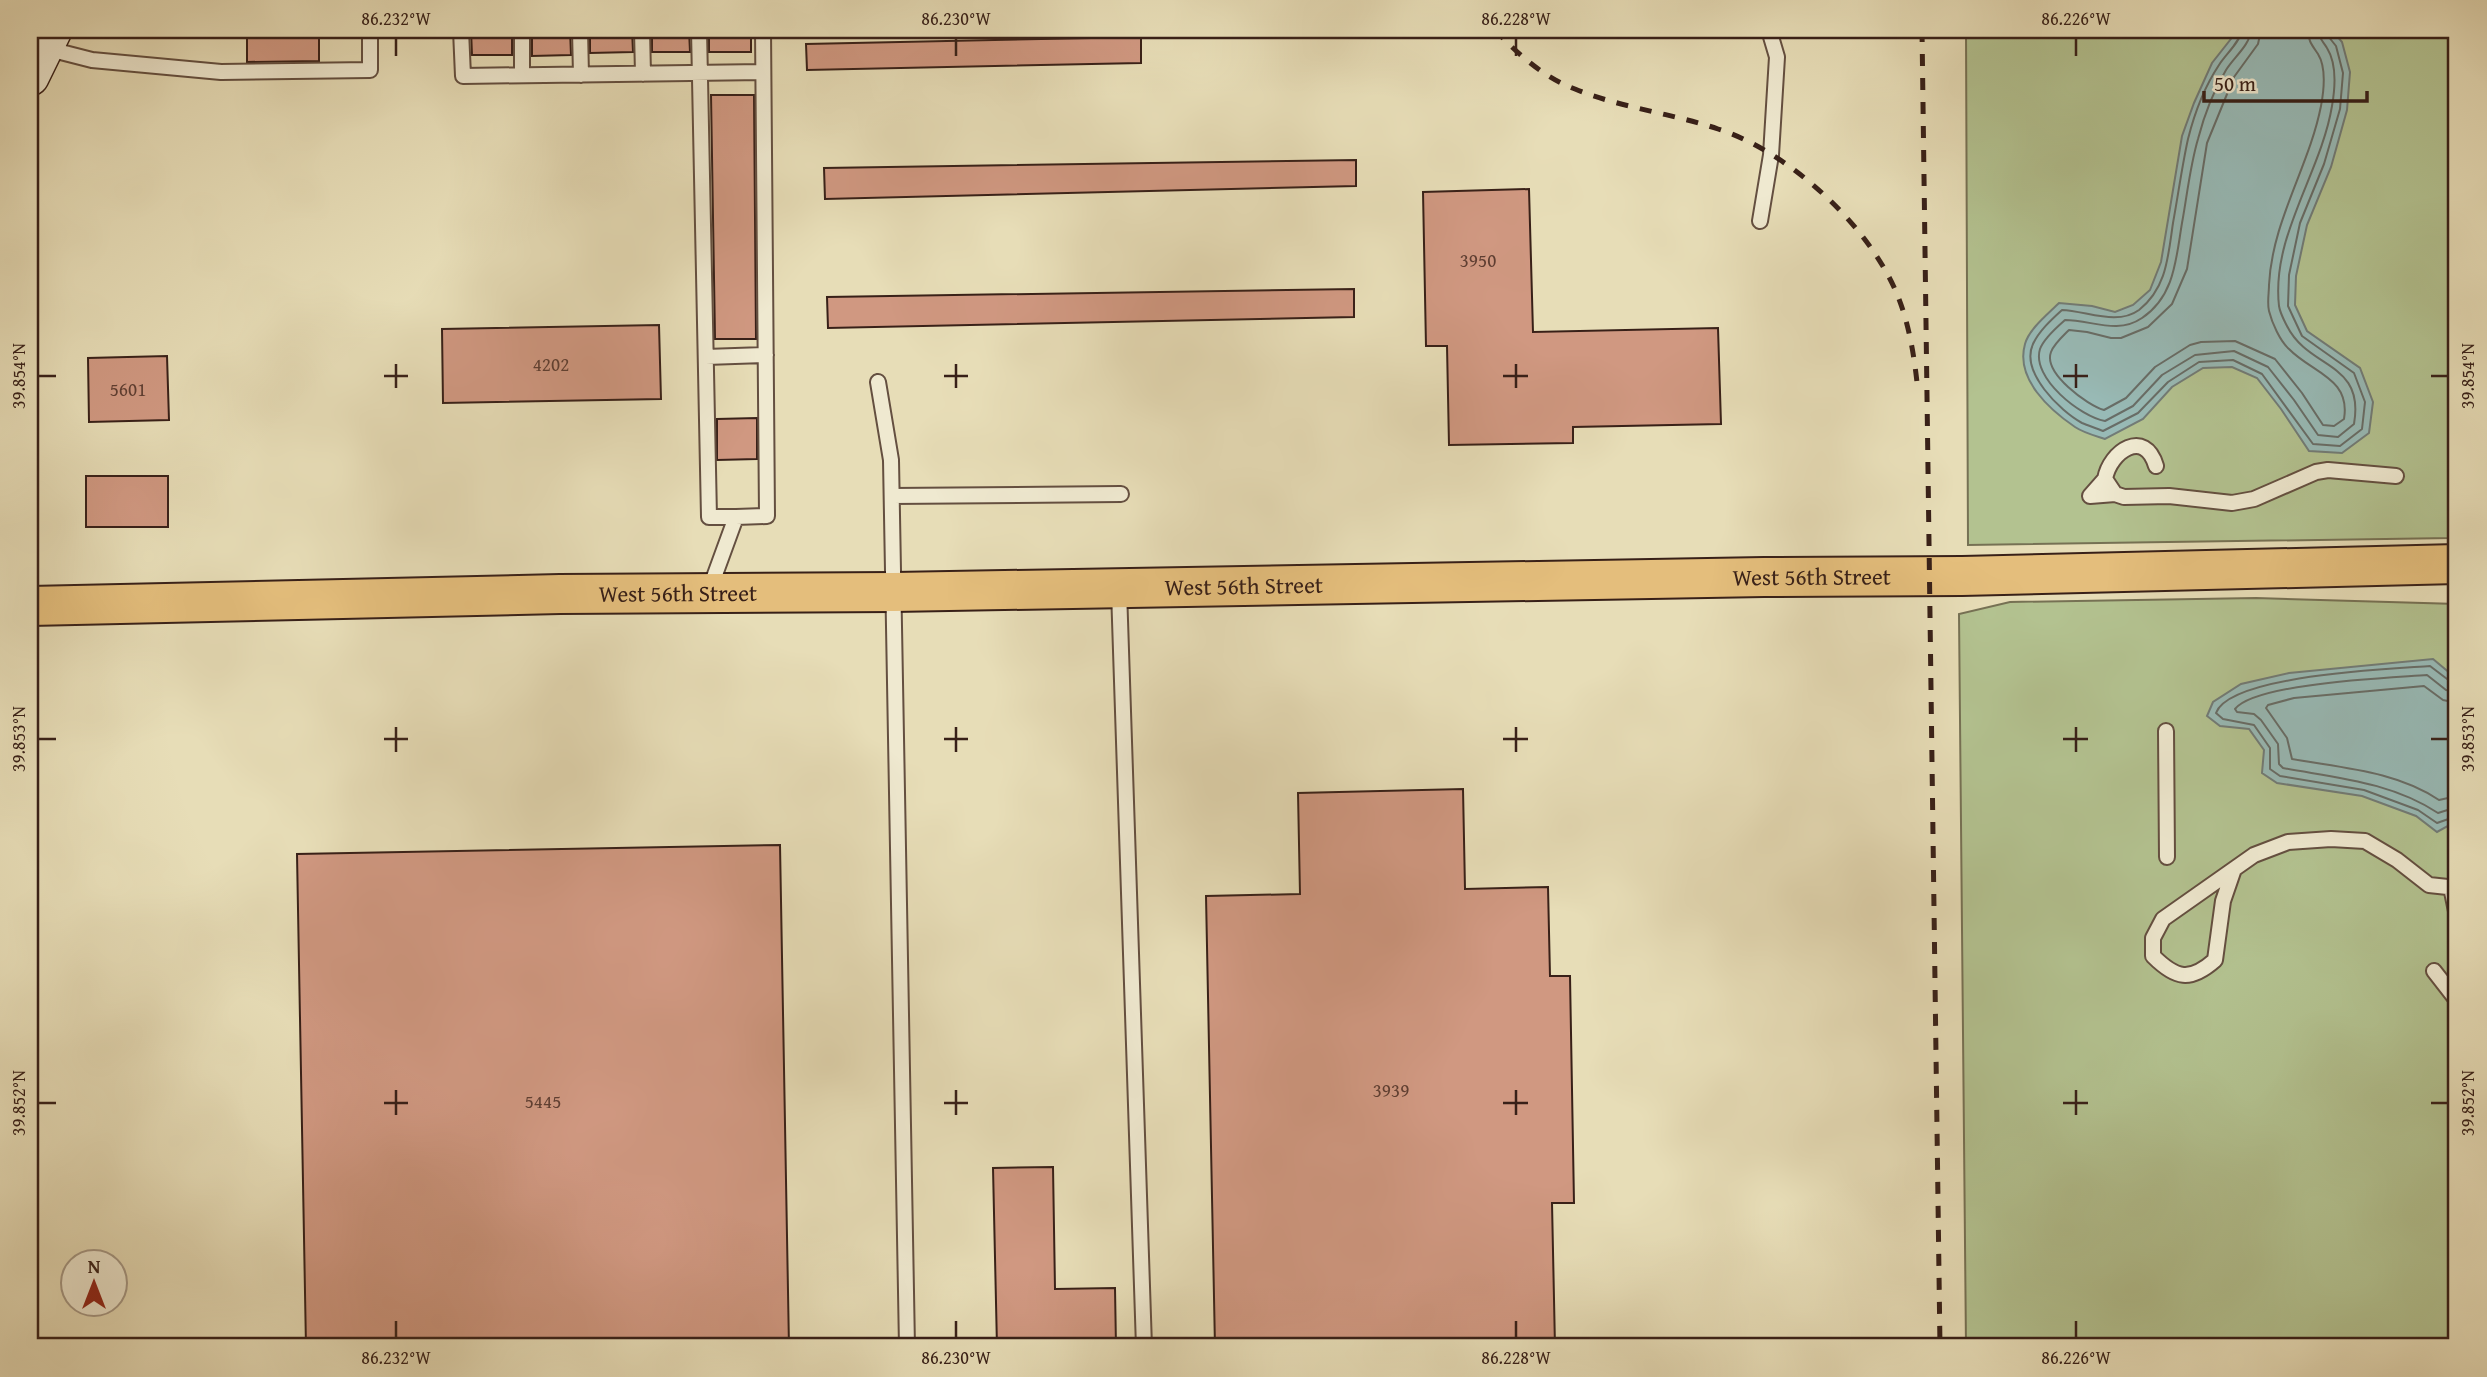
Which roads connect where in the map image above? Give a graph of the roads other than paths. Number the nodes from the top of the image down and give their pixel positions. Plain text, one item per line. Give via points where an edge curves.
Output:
1 (370, 30) edge
2 (461, 30) edge
3 (522, 30) edge
4 (580, 30) edge
5 (642, 30) edge
6 (699, 30) edge
7 (763, 30) edge
8 (1769, 30) edge
9 (1775, 30) edge
10 (42, 51) edge
11 (1777, 57) junction
12 (763, 72) junction
13 (700, 73) junction
14 (643, 74) junction
15 (522, 75) junction
16 (581, 75) junction
17 (1760, 221) dead end
18 (766, 355) junction
19 (706, 357) junction
20 (878, 382) dead end
21 (2156, 466) dead end
22 (2396, 476) dead end
23 (2105, 479) junction
24 (1121, 494) dead end
25 (2115, 494) junction
26 (892, 496) junction
27 (736, 517) junction
28 (2457, 564) edge
29 (1119, 589) junction
30 (894, 592) junction
31 (708, 593) junction
32 (30, 606) edge
33 (2165, 731) dead end
34 (2167, 858) dead end
35 (2234, 869) junction
36 (2454, 887) edge
37 (2457, 916) edge
38 (2434, 971) dead end
39 (2455, 998) dead end
40 (907, 1347) edge
41 (1144, 1347) edge

1 - 10 lane via 370,69 221,72
2 - 15 lane via 463,76
3 - 15 lane
4 - 16 lane
5 - 14 lane
6 - 13 lane
7 - 12 lane
8 - 11 lane
9 - 11 lane
11 - 17 lane via 1771,155
12 - 13 lane
12 - 18 lane
13 - 14 lane
13 - 19 lane
14 - 16 lane
15 - 16 lane
18 - 19 lane
18 - 27 lane via 767,516
19 - 27 lane via 709,517
20 - 26 lane
21 - 23 lane via 2152,452 2133,445 2112,462
22 - 25 lane via 2316,472 2254,499 2232,503
23 - 25 lane
23 - 25 lane via 2090,496
24 - 26 lane
26 - 30 lane
27 - 31 lane
28 - 29 main road, West 56th Street
29 - 30 main road, West 56th Street
29 - 41 lane
30 - 31 main road, West 56th Street
30 - 40 lane
31 - 32 main road, West 56th Street
33 - 34 lane
35 - 35 lane via 2163,919 2153,938 2153,956 2166,969 2182,976 2202,971 2215,960 2223,901
35 - 36 lane via 2254,855 2288,842 2365,841 2429,885
36 - 37 lane
38 - 39 lane

